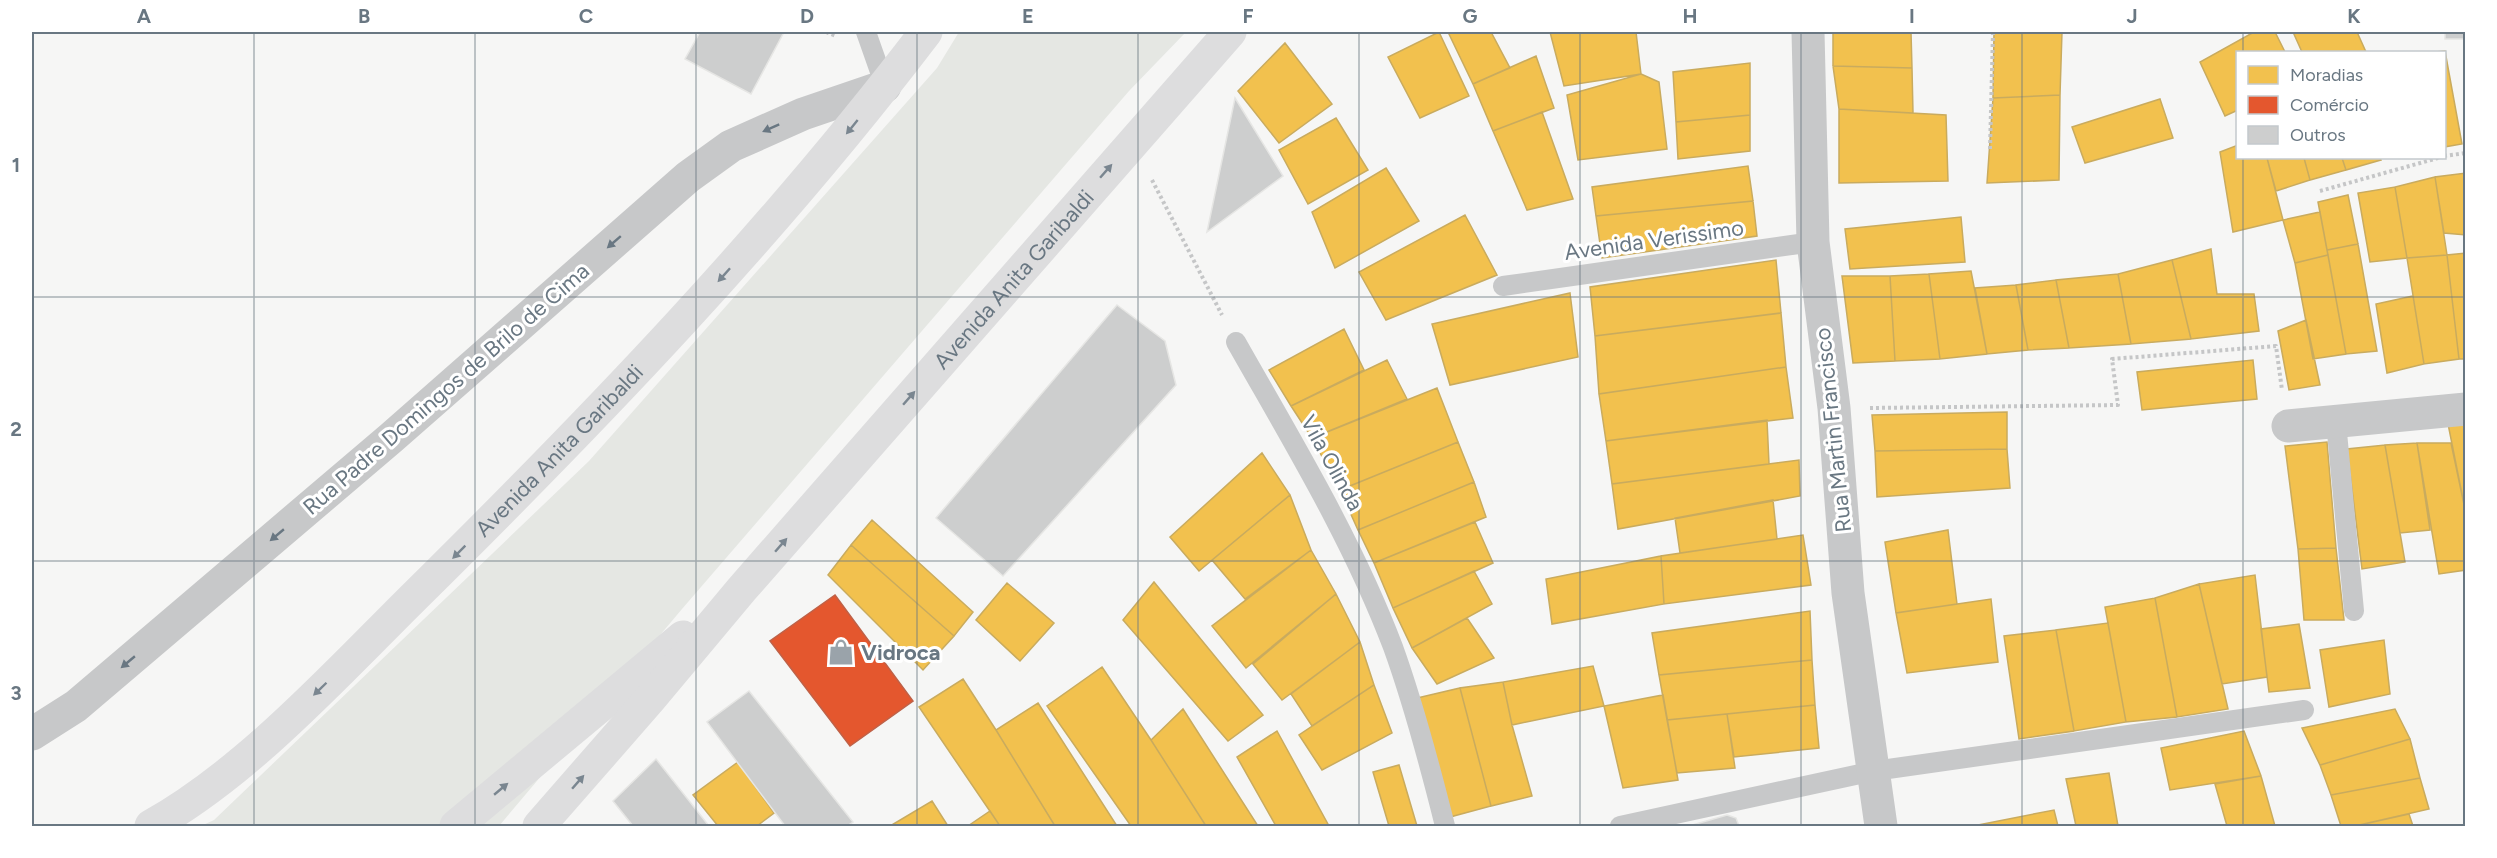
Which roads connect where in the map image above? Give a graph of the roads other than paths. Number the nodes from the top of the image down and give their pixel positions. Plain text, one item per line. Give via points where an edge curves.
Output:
1 (866, 32) edge
2 (926, 32) edge
3 (1230, 32) edge
4 (1808, 32) edge
5 (885, 86) junction
6 (1813, 242) junction
7 (1503, 286) dead end
8 (1236, 342) road end
9 (2466, 409) edge
10 (2336, 422) junction
11 (2288, 426) road end
12 (742, 589) junction
13 (2354, 611) dead end
14 (2304, 710) dead end
15 (32, 734) edge
16 (1874, 771) junction
17 (152, 826) edge
18 (456, 826) edge
19 (539, 826) edge
20 (1445, 826) edge
21 (1620, 826) edge
22 (1881, 826) edge

1 - 5 lane
2 - 5 main road, Avenida Anita Garibaldi
12 -> 3 main road, Avenida Anita Garibaldi
4 - 6 street, Rua Martin Francisco
5 -> 15 street, Rua Padre Domingos de Brilo de Cima via 803,114 731,146 688,177 391,438 76,706
5 -> 17 main road, Avenida Anita Garibaldi via 826,160 718,282 528,485 236,766 177,812
6 - 7 lane, Avenida Verissimo
6 - 16 street, Rua Martin Francisco via 1834,408 1848,593
8 - 20 lane, Vila Olinda via 1336,518 1392,646
9 - 10 street
10 - 11 street
10 - 13 lane
18 -> 12 main road
19 -> 12 main road, Avenida Anita Garibaldi
14 - 16 lane
16 - 21 lane
16 - 22 street, Rua Martin Francisco

